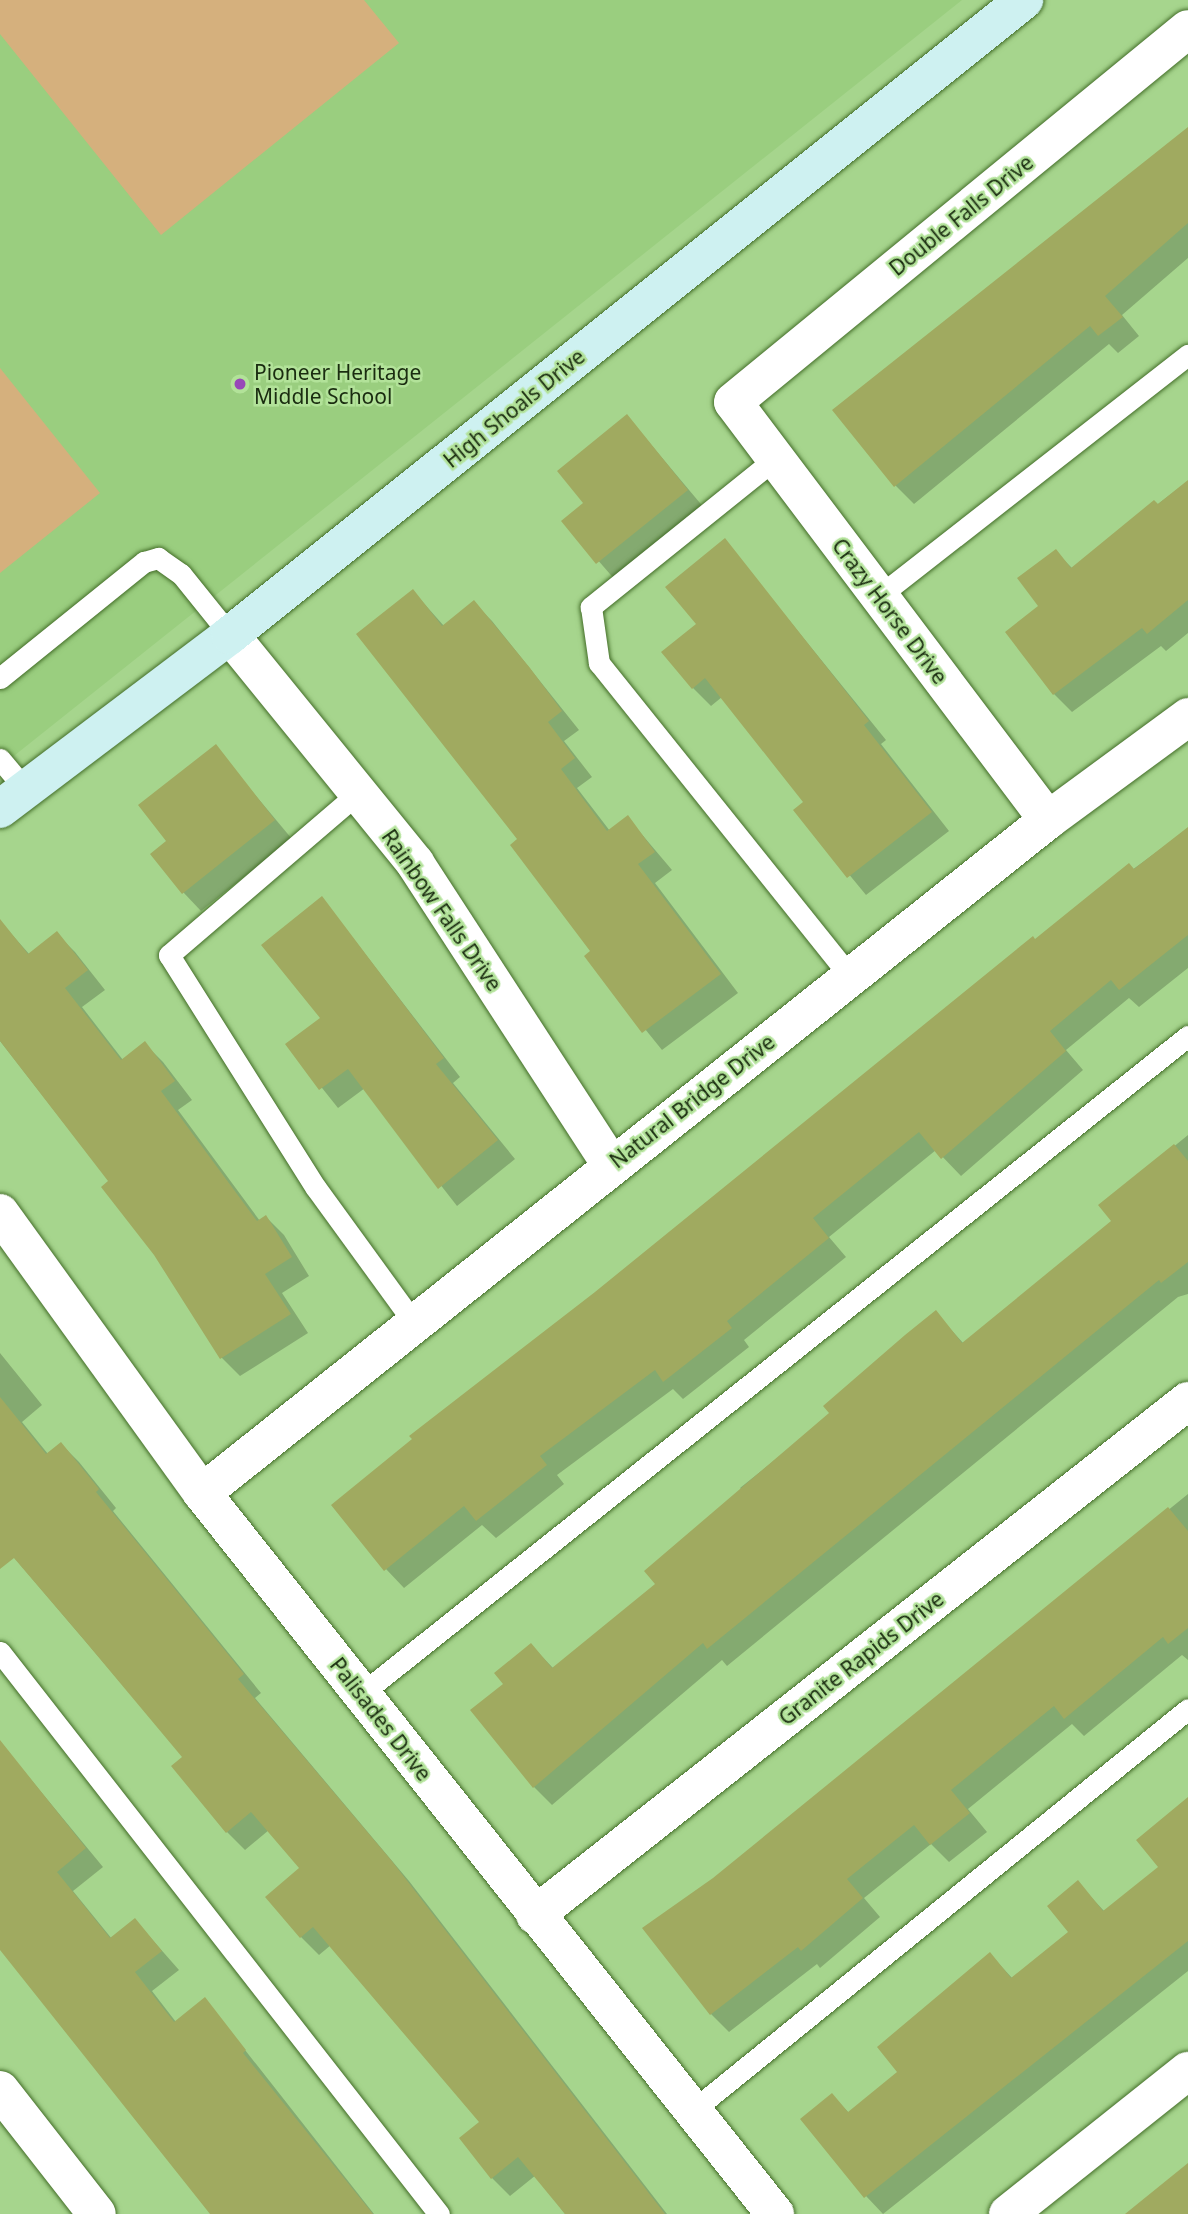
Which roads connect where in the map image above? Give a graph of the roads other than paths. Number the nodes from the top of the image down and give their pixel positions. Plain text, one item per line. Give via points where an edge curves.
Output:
1 (1024, 0) edge
2 (1188, 29) edge
3 (1188, 355) edge
4 (733, 402) joint
5 (776, 458) junction
6 (879, 596) junction
7 (230, 635) junction
8 (0, 678) edge
9 (1188, 717) edge
10 (0, 759) edge
11 (358, 793) junction
12 (13, 800) edge
13 (1048, 820) junction
14 (850, 976) junction
15 (1188, 1036) edge
16 (611, 1165) junction
17 (0, 1213) edge
18 (414, 1323) junction
19 (1188, 1401) edge
20 (202, 1493) junction
21 (0, 1652) edge
22 (361, 1694) junction
23 (1188, 1709) edge
24 (535, 1914) junction
25 (1188, 2071) edge
26 (0, 2090) edge
27 (692, 2111) junction
28 (97, 2214) edge
29 (439, 2214) edge
30 (775, 2214) edge
31 (1008, 2214) edge

1 - 7 street, High Shoals Drive
2 - 4 street, Double Falls Drive
3 - 6 lane
4 - 5 street, Crazy Horse Drive
5 - 6 street, Crazy Horse Drive
5 - 14 lane via 591,607 599,663
6 - 13 street, Crazy Horse Drive
7 - 8 lane via 181,574 158,558 144,562
7 - 11 street, Rainbow Falls Drive
7 - 12 street, High Shoals Drive
9 - 13 street, Natural Bridge Drive
10 - 12 lane
11 - 16 street, Rainbow Falls Drive via 415,863
11 - 18 lane via 169,955 316,1188
13 - 14 street, Natural Bridge Drive
14 - 16 street, Natural Bridge Drive
15 - 22 lane
16 - 18 street, Natural Bridge Drive
17 - 20 street, Palisades Drive
18 - 20 street, Natural Bridge Drive
19 - 24 street, Granite Rapids Drive
20 - 22 street, Palisades Drive
21 - 29 lane
22 - 24 street, Palisades Drive
23 - 27 lane
24 - 27 street, Palisades Drive
25 - 31 street
26 - 28 street
27 - 30 street, Palisades Drive

